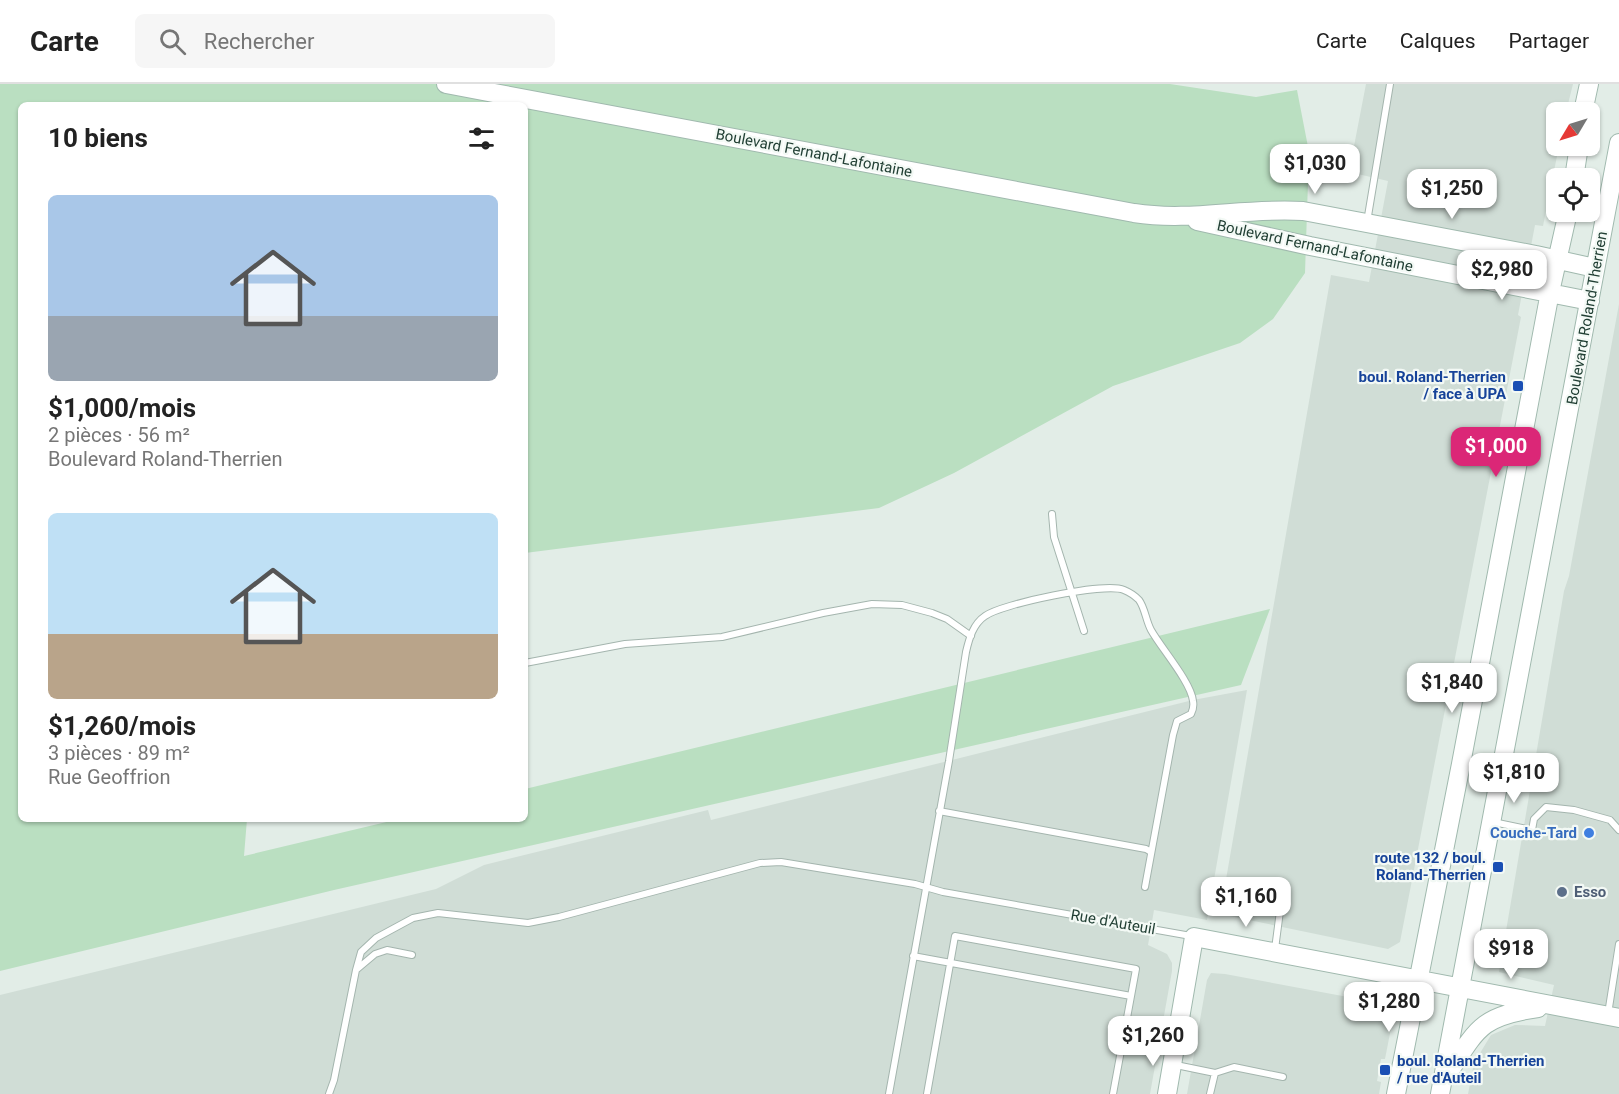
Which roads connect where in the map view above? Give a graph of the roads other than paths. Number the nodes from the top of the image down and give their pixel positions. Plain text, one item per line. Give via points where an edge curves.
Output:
1 (446, 84) edge
2 (1390, 84) edge
3 (1589, 84) edge
4 (1585, 102) edge
5 (1619, 143) edge
6 (1183, 217) junction
7 (1566, 222) edge
8 (1367, 223) junction
9 (1557, 260) junction
10 (1595, 268) junction
11 (1550, 292) junction
12 (1590, 301) junction
13 (1052, 514) dead end
14 (1072, 591) junction
15 (1084, 631) dead end
16 (971, 636) junction
17 (528, 662) edge
18 (939, 811) junction
19 (1492, 822) junction
20 (1619, 830) edge
21 (1151, 852) junction
22 (926, 887) junction
23 (1145, 887) dead end
24 (1280, 911) dead end
25 (1194, 937) junction
26 (1619, 944) edge
27 (1274, 952) junction
28 (412, 955) dead end
29 (913, 956) junction
30 (951, 963) junction
31 (356, 970) junction
32 (1418, 980) junction
33 (1461, 988) junction
34 (1131, 996) junction
35 (1556, 1006) junction
36 (1614, 1017) edge
37 (1172, 1064) junction
38 (1215, 1073) junction
39 (1284, 1077) dead end
40 (1442, 1088) edge
41 (329, 1094) edge
42 (889, 1094) edge
43 (927, 1094) edge
44 (1113, 1094) edge
45 (1167, 1094) edge
46 (1210, 1094) edge
47 (1396, 1094) edge

1 - 6 street, Boulevard Fernand-Lafontaine via 1134,213
2 - 8 lane
3 - 4 street
5 - 10 street, Boulevard Roland-Therrien
6 - 8 street, Boulevard Fernand-Lafontaine via 1268,209
6 - 11 street, Boulevard Fernand-Lafontaine
7 - 9 street
8 - 9 street, Boulevard Fernand-Lafontaine
9 - 10 street, Boulevard Fernand-Lafontaine
9 - 11 street
10 - 12 street, Boulevard Roland-Therrien
11 - 12 street, Boulevard Fernand-Lafontaine
11 - 32 street
12 - 19 street, Boulevard Roland-Therrien
13 - 14 lane via 1054,537
14 - 15 lane
14 - 16 lane via 989,613 978,622
14 - 21 lane via 1116,588 1138,600 1193,700 1191,714 1177,721
16 - 17 lane via 932,613 902,605 872,604 722,637 625,644
16 - 18 lane
18 - 21 lane
18 - 22 lane
19 - 20 lane via 1532,830 1534,819 1546,807 1610,820
19 - 33 street, Boulevard Roland-Therrien
21 - 23 lane
22 - 25 lane, Rue d'Auteuil
22 - 29 lane
22 - 31 lane, Rue d'Auteuil via 781,862 760,863 528,923 438,913 413,918 376,938 361,952
24 - 27 lane
25 - 27 street, Rue d'Auteuil
25 - 37 street
26 - 36 lane
27 - 32 street, Rue d'Auteuil
28 - 31 lane via 387,950 375,954
29 - 30 lane
29 - 42 lane
30 - 34 lane
30 - 34 lane via 956,936 1136,969
30 - 43 lane
31 - 41 lane, Rue d'Auteuil
32 - 33 street, Rue d'Auteuil
32 - 47 street
33 - 35 street, Rue d'Auteuil
33 - 40 street, Boulevard Roland-Therrien
34 - 44 lane
35 - 36 street, Rue d'Auteuil
35 - 40 street via 1506,1013 1492,1019 1475,1033
37 - 38 lane
37 - 45 street
38 - 39 lane via 1234,1067
38 - 46 lane

